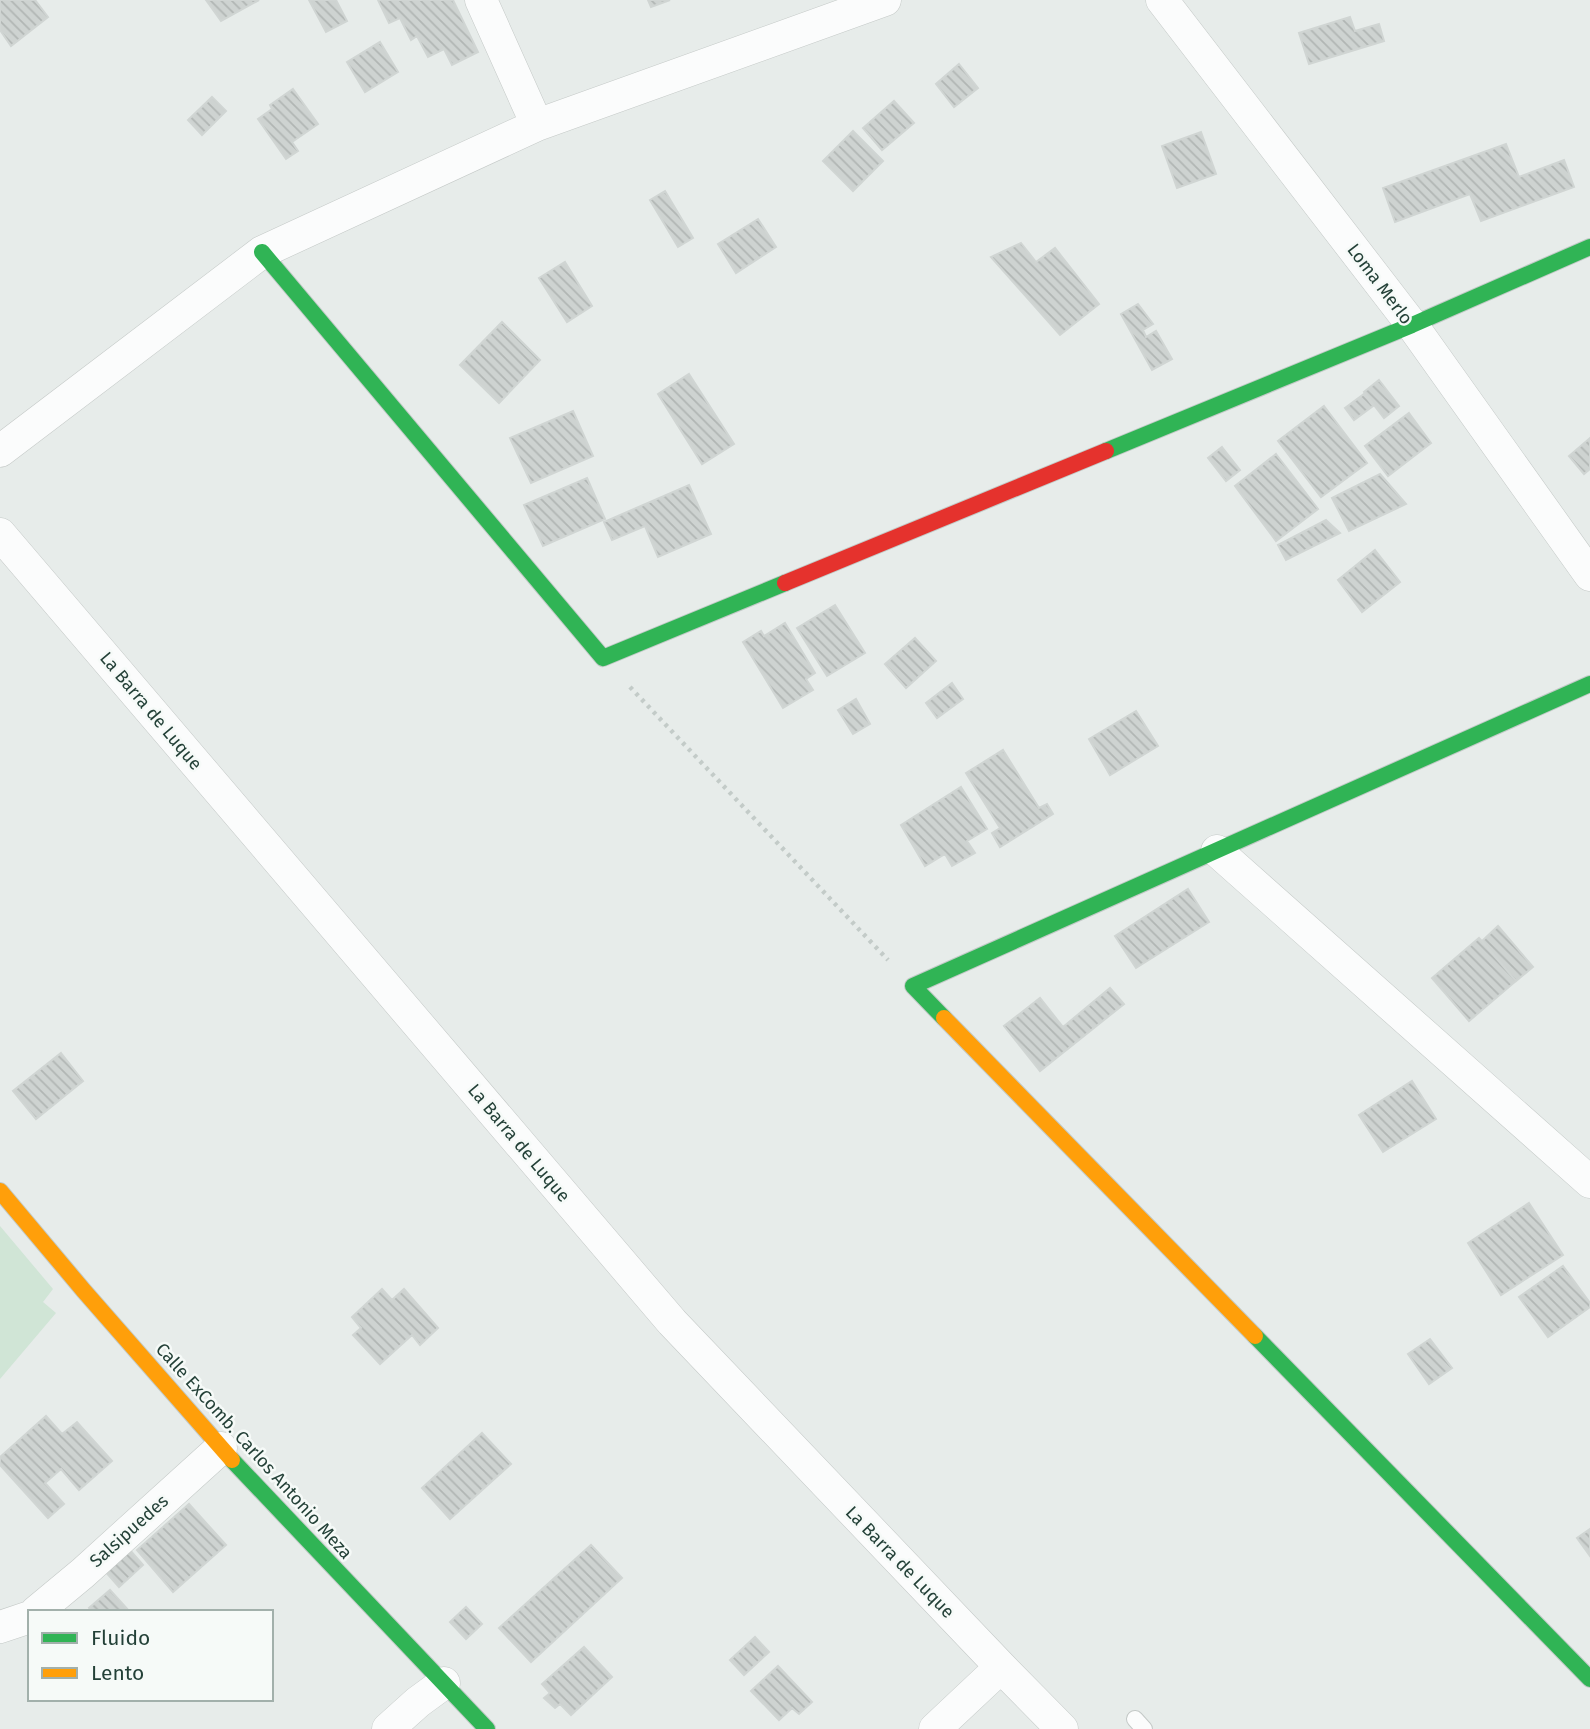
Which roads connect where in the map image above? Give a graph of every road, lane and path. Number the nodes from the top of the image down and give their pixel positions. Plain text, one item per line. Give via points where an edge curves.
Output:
1 (481, 0) edge
2 (885, 0) edge
3 (1162, 0) edge
4 (537, 125) junction
5 (1590, 247) edge
6 (262, 252) junction
7 (1412, 325) junction
8 (0, 451) edge
9 (0, 534) edge
10 (1590, 575) edge
11 (603, 658) junction
12 (1590, 684) edge
13 (1217, 850) junction
14 (913, 986) junction
15 (1590, 1182) edge
16 (0, 1191) edge
17 (221, 1448) junction
18 (38, 1610) edge
19 (28, 1618) edge
20 (0, 1627) edge
21 (1000, 1667) junction
22 (1589, 1677) edge
23 (444, 1683) junction
24 (388, 1729) edge
25 (487, 1729) edge
26 (935, 1729) edge
27 (1062, 1729) edge

1 - 4 street
2 - 4 street
3 - 7 street, Loma Merlo
4 - 6 street
5 - 7 street
6 - 8 street
6 - 11 street
7 - 10 street, Loma Merlo
7 - 11 street
9 - 21 street, La Barra de Luque via 672,1322
11 - 14 path
12 - 13 street
13 - 14 street
13 - 15 street
14 - 22 street
16 - 17 street, Calle ExComb. Carlos Antonio Meza
17 - 18 street, Salsipuedes
17 - 23 street, Calle ExComb. Carlos Antonio Meza
19 - 20 street
21 - 26 street
21 - 27 street, La Barra de Luque
23 - 24 street
23 - 25 street, Calle ExComb. Carlos Antonio Meza

